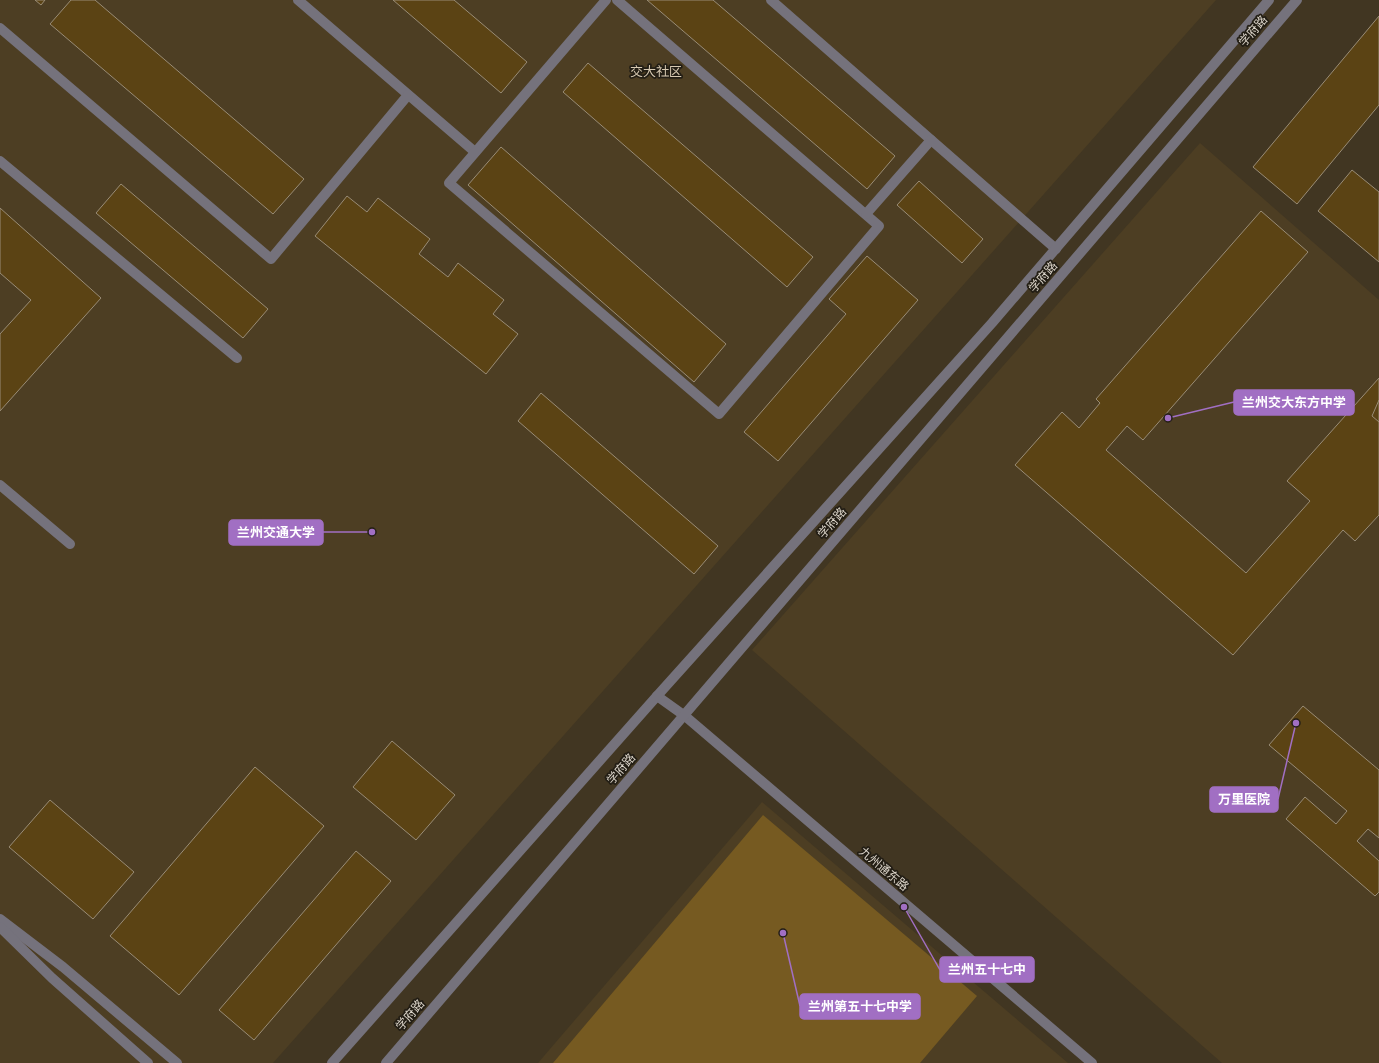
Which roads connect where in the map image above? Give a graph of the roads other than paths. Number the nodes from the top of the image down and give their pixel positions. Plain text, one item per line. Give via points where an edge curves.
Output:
1 (298, 0) edge
2 (606, 0) edge
3 (617, 0) edge
4 (771, 0) edge
5 (1269, 0) edge
6 (1297, 0) edge
7 (0, 28) edge
8 (408, 95) junction
9 (931, 140) junction
10 (475, 152) junction
11 (0, 161) edge
12 (866, 214) junction
13 (1056, 248) junction
14 (237, 358) dead end
15 (0, 485) edge
16 (70, 544) dead end
17 (658, 696) junction
18 (684, 716) junction
19 (0, 919) edge
20 (0, 927) edge
21 (148, 1063) edge
22 (177, 1063) edge
23 (332, 1063) edge
24 (386, 1063) edge
25 (1092, 1063) edge

1 - 8 street
2 - 10 street
3 - 12 street
4 - 9 street
5 - 13 street, 学府路
6 - 18 street, 学府路
7 - 8 street via 271,259
8 - 10 street
9 - 12 street
9 - 13 street
10 - 12 street via 449,183 718,414 879,226
11 - 14 street
13 - 17 street, 学府路
15 - 16 street
17 - 18 street, 九州通东路
17 - 23 street, 学府路
18 - 24 street, 学府路
18 - 25 street, 九州通东路
19 - 22 street via 63,967
20 - 21 street via 52,978

